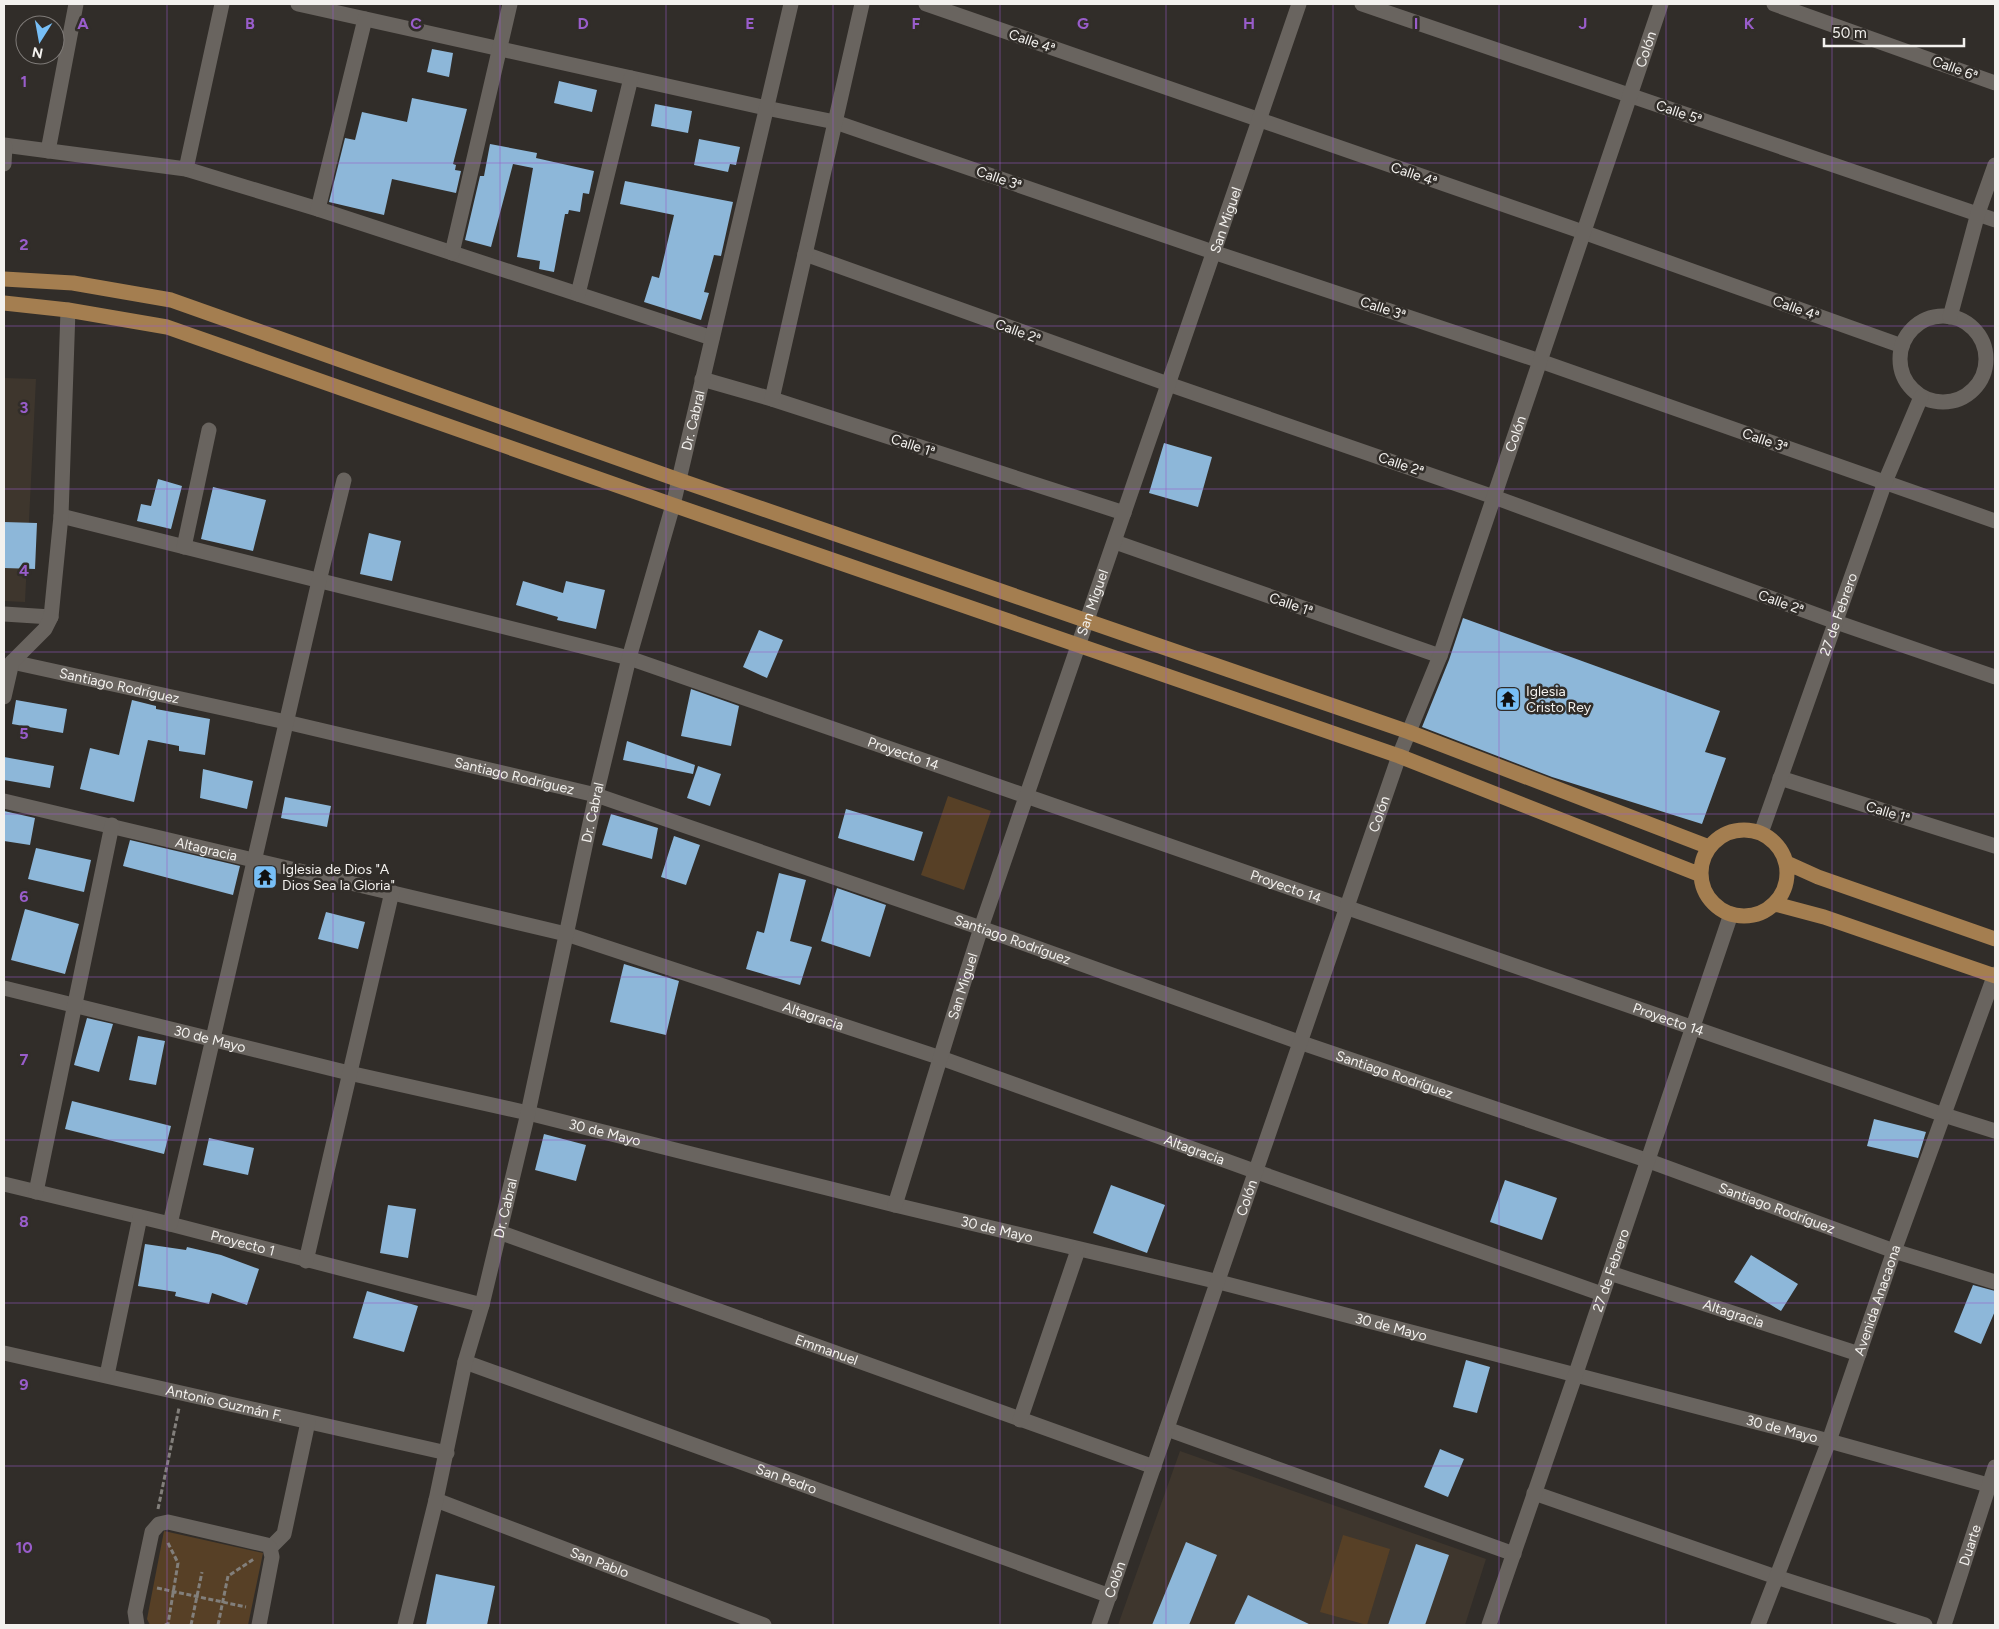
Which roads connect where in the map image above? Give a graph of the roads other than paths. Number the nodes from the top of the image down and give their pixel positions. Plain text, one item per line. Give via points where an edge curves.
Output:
1 (76, 4) edge
2 (222, 4) edge
3 (298, 4) edge
4 (510, 4) edge
5 (791, 4) edge
6 (862, 4) edge
7 (926, 4) edge
8 (1299, 4) edge
9 (1362, 4) edge
10 (1661, 4) edge
11 (1774, 4) edge
12 (365, 19) junction
13 (500, 49) junction
14 (632, 78) junction
15 (1995, 83) edge
16 (1630, 95) junction
17 (766, 108) junction
18 (1260, 120) junction
19 (835, 122) junction
20 (4, 145) edge
21 (48, 151) junction
22 (4, 164) edge
23 (1995, 165) edge
24 (186, 169) junction
25 (318, 209) junction
26 (1978, 213) junction
27 (1995, 220) edge
28 (1583, 232) junction
29 (452, 253) junction
30 (1216, 253) junction
31 (805, 254) junction
32 (4, 279) edge
33 (578, 294) junction
34 (4, 303) edge
35 (68, 310) junction
36 (1950, 317) junction
37 (712, 338) junction
38 (1902, 346) junction
39 (1540, 361) junction
40 (1990, 375) edge
41 (702, 379) junction
42 (1168, 384) junction
43 (1921, 397) junction
44 (772, 399) junction
45 (209, 430) dead end
46 (344, 480) dead end
47 (678, 480) junction
48 (1885, 482) junction
49 (1494, 497) junction
50 (673, 505) junction
51 (1124, 513) junction
52 (61, 516) junction
53 (1995, 521) edge
54 (1115, 542) junction
55 (184, 547) junction
56 (319, 581) junction
57 (4, 614) edge
58 (51, 617) junction
59 (1087, 622) junction
60 (1836, 622) junction
61 (1079, 645) junction
62 (1440, 656) junction
63 (629, 658) junction
64 (12, 662) junction
65 (1995, 677) edge
66 (4, 697) edge
67 (286, 722) junction
68 (1409, 732) junction
69 (1399, 756) junction
70 (1780, 778) junction
71 (596, 795) junction
72 (1027, 795) junction
73 (4, 801) edge
74 (112, 825) junction
75 (1761, 833) junction
76 (1995, 846) edge
77 (1709, 847) junction
78 (254, 859) junction
79 (1787, 862) junction
80 (1701, 875) junction
81 (392, 892) junction
82 (1774, 904) junction
83 (1347, 906) junction
84 (1731, 914) junction
85 (982, 928) junction
86 (566, 934) junction
87 (1995, 939) edge
88 (1995, 975) edge
89 (4, 988) edge
90 (74, 1005) junction
91 (1694, 1028) junction
92 (212, 1040) junction
93 (1299, 1042) junction
94 (941, 1058) junction
95 (349, 1073) junction
96 (528, 1113) junction
97 (1944, 1115) junction
98 (1995, 1131) edge
99 (1649, 1161) junction
100 (1257, 1172) junction
101 (4, 1184) edge
102 (36, 1192) junction
103 (895, 1205) junction
104 (140, 1217) junction
105 (170, 1224) junction
106 (499, 1232) junction
107 (1078, 1250) junction
108 (1894, 1250) junction
109 (306, 1261) junction
110 (1610, 1273) junction
111 (1219, 1282) junction
112 (1995, 1282) edge
113 (1602, 1294) junction
114 (482, 1306) junction
115 (4, 1353) edge
116 (1859, 1354) junction
117 (465, 1362) junction
118 (107, 1375) junction
119 (1575, 1376) junction
120 (1020, 1420) junction
121 (308, 1422) junction
122 (1167, 1429) junction
123 (1829, 1441) junction
124 (446, 1453) junction
125 (1995, 1466) edge
126 (1154, 1467) junction
127 (1988, 1486) junction
128 (1534, 1493) junction
129 (436, 1500) junction
130 (270, 1548) junction
131 (1514, 1554) junction
132 (1776, 1577) junction
133 (1110, 1596) junction
134 (260, 1618) edge
135 (138, 1625) edge
136 (405, 1625) edge
137 (764, 1625) edge
138 (1099, 1625) edge
139 (1489, 1625) edge
140 (1758, 1625) edge
141 (1925, 1625) edge
142 (1944, 1625) edge

1 - 21 street
2 - 24 street
3 - 12 street, Calle 3ª
4 - 13 street
5 - 17 street, Dr. Cabral
6 - 19 street
7 - 18 street, Calle 4ª
8 - 18 street, San Miguel
9 - 16 street, Calle 5ª
10 - 16 street, Colón
11 - 15 street, Calle 6ª
12 - 13 street, Calle 3ª
12 - 25 street
13 - 14 street, Calle 3ª
13 - 29 street
14 - 17 street, Calle 3ª
14 - 33 street
16 - 26 street, Calle 5ª
16 - 28 street, Colón
17 - 19 street, Calle 3ª
17 - 37 street, Dr. Cabral
18 - 28 street, Calle 4ª
18 - 30 street, San Miguel
19 - 30 street, Calle 3ª
19 - 31 street
20 - 21 street
20 - 22 street
21 - 24 street
23 - 26 street
24 - 25 street
25 - 29 street
26 - 27 street, Calle 5ª
26 - 36 street
28 - 38 street, Calle 4ª
28 - 39 street, Colón
29 - 33 street
30 - 39 street, Calle 3ª
30 - 42 street, San Miguel
31 - 42 street, Calle 2ª
31 - 44 street
32 - 47 main road via 73,283 171,300
33 - 37 street
34 - 35 main road
35 - 50 main road via 167,327
35 - 52 street
36 - 38 street via 1920,322 1909,332
36 - 40 street via 1967,324 1980,337
37 - 41 street, Dr. Cabral
38 - 43 street via 1899,360 1902,375
39 - 48 street, Calle 3ª
39 - 49 street, Colón
40 - 43 street via 1958,400 1939,402
41 - 44 street, Calle 1ª
41 - 47 street, Dr. Cabral
42 - 49 street, Calle 2ª
42 - 51 street, San Miguel
43 - 48 street, 27 de Febrero
44 - 51 street, Calle 1ª
45 - 55 street
46 - 56 street
47 - 50 street, Dr. Cabral
47 - 59 main road
48 - 53 street, Calle 3ª
48 - 60 street, 27 de Febrero
49 - 60 street, Calle 2ª
49 - 62 street, Colón
50 - 61 main road
50 - 63 street, Dr. Cabral
51 - 54 street, San Miguel
52 - 55 street, Proyecto 14
52 - 58 street
54 - 59 street, San Miguel
54 - 62 street, Calle 1ª
55 - 56 street, Proyecto 14
56 - 63 street, Proyecto 14
56 - 67 street
57 - 58 street
58 - 64 street via 45,629
59 - 61 street, San Miguel
59 - 68 main road
60 - 65 street, Calle 2ª
60 - 70 street, 27 de Febrero
61 - 69 main road
61 - 72 street, San Miguel
62 - 68 street, Colón
63 - 71 street, Dr. Cabral
63 - 72 street, Proyecto 14
64 - 66 street
64 - 67 street, Santiago Rodríguez
67 - 71 street, Santiago Rodríguez
67 - 78 street
68 - 69 street, Colón
68 - 77 main road
69 - 80 main road
69 - 83 street, Colón
70 - 75 street, 27 de Febrero
70 - 76 street, Calle 1ª
71 - 85 street, Santiago Rodríguez
71 - 86 street, Dr. Cabral
72 - 83 street, Proyecto 14
72 - 85 street, San Miguel
73 - 74 street, Altagracia
74 - 78 street, Altagracia
74 - 90 street
75 - 77 main road via 1742,829 1724,835
75 - 79 main road via 1778,845
77 - 80 main road
78 - 81 street, Altagracia
78 - 92 street
79 - 82 main road via 1788,878 1784,892
79 - 87 main road via 1818,877
80 - 84 main road via 1705,892 1716,906
81 - 86 street, Altagracia
81 - 95 street
82 - 84 main road via 1754,915
82 - 88 main road via 1824,917
83 - 91 street, Proyecto 14
83 - 93 street, Colón
84 - 91 street, 27 de Febrero
85 - 93 street, Santiago Rodríguez
85 - 94 street, San Miguel
86 - 94 street, Altagracia
86 - 96 street, Dr. Cabral
88 - 97 street, Avenida Anacaona
89 - 90 street, 30 de Mayo
90 - 92 street, 30 de Mayo
90 - 102 street
91 - 97 street, Proyecto 14
91 - 99 street, 27 de Febrero
92 - 95 street, 30 de Mayo
92 - 105 street
93 - 99 street, Santiago Rodríguez
93 - 100 street, Colón
94 - 100 street, Altagracia
94 - 103 street, San Miguel
95 - 96 street, 30 de Mayo
95 - 109 street
96 - 103 street, 30 de Mayo
96 - 106 street, Dr. Cabral
97 - 98 street, Proyecto 14
97 - 108 street, Avenida Anacaona
99 - 108 street, Santiago Rodríguez
99 - 110 street, 27 de Febrero
100 - 111 street, Colón
100 - 113 street, Altagracia
101 - 102 street, Proyecto 1
102 - 104 street, Proyecto 1
103 - 107 street, 30 de Mayo
104 - 105 street, Proyecto 1
104 - 118 street
105 - 109 street, Proyecto 1
106 - 114 street, Dr. Cabral
106 - 120 street, Emmanuel
107 - 111 street, 30 de Mayo
107 - 120 street
108 - 112 street, Santiago Rodríguez
108 - 116 street, Avenida Anacaona
109 - 114 street, Proyecto 1
110 - 113 street, 27 de Febrero
110 - 116 street, Altagracia
111 - 119 street, 30 de Mayo
111 - 122 street, Colón
113 - 119 street, 27 de Febrero
114 - 117 street, Dr. Cabral
115 - 118 street, Antonio Guzmán F.
116 - 123 street, Avenida Anacaona
117 - 124 street, Dr. Cabral
117 - 133 street, San Pedro
118 - 121 street, Antonio Guzmán F.
119 - 123 street, 30 de Mayo
119 - 128 street, 27 de Febrero
120 - 126 street, Emmanuel
121 - 124 street, Antonio Guzmán F.
121 - 130 street via 284,1534
122 - 126 street, Colón
122 - 131 street
123 - 127 street, 30 de Mayo
123 - 132 street, Avenida Anacaona
124 - 129 street, Dr. Cabral
125 - 127 street, Duarte
126 - 133 street, Colón
127 - 142 street, Duarte
128 - 131 street, 27 de Febrero
128 - 132 street
129 - 136 street, Dr. Cabral
129 - 137 street, San Pablo
130 - 134 street via 272,1557
130 - 135 street via 263,1543 168,1522 159,1524 152,1532 136,1612
131 - 139 street, 27 de Febrero
132 - 140 street, Avenida Anacaona
132 - 141 street
133 - 138 street, Colón

